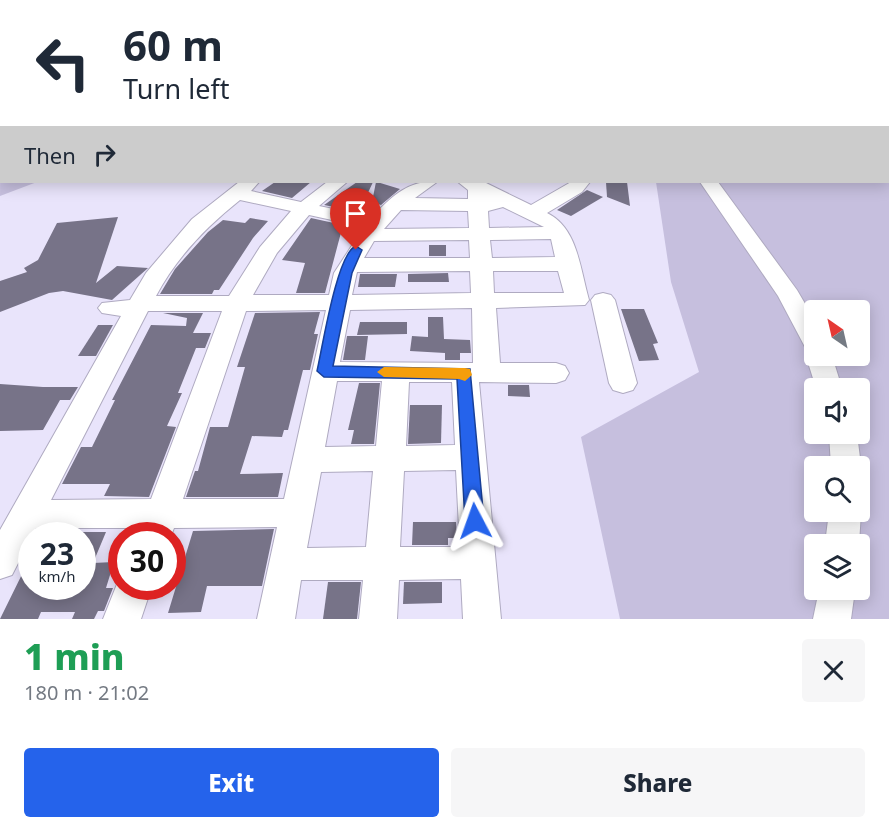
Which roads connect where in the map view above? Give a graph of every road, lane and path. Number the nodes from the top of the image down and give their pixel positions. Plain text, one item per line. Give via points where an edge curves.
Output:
1 (46, 0) edge
2 (80, 0) edge
3 (337, 183) edge
4 (427, 183) edge
5 (577, 183) edge
6 (710, 183) edge
7 (242, 187) edge
8 (474, 191) edge
9 (399, 204) junction
10 (304, 208) junction
11 (524, 209) junction
12 (372, 229) junction
13 (560, 233) junction
14 (479, 235) junction
15 (480, 264) junction
16 (568, 264) junction
17 (349, 265) junction
18 (578, 300) junction
19 (338, 302) junction
20 (237, 303) junction
21 (482, 303) junction
22 (129, 307) junction
23 (804, 323) edge
24 (324, 371) junction
25 (396, 372) junction
26 (476, 373) junction
27 (556, 373) dead end
28 (623, 383) dead end
29 (470, 457) junction
30 (390, 458) junction
31 (307, 460) junction
32 (297, 513) junction
33 (26, 514) junction
34 (132, 522) edge
35 (159, 522) edge
36 (183, 522) edge
37 (0, 563) edge
38 (478, 563) junction
39 (287, 564) junction
40 (381, 565) junction
41 (129, 600) edge
42 (835, 600) edge
43 (122, 619) edge
44 (276, 619) edge
45 (378, 619) edge
46 (482, 619) edge
47 (832, 619) edge

1 - 2 street
3 - 10 street
4 - 9 street
5 - 11 street
6 - 23 street via 789,295
7 - 10 street
7 - 22 street via 178,245
8 - 9 street
8 - 11 street
8 - 14 street
9 - 12 street
10 - 12 street
10 - 20 street via 268,247
11 - 13 street via 552,223
12 - 14 street
12 - 17 street
13 - 14 street
13 - 16 street
14 - 15 street
15 - 16 street
15 - 17 street
15 - 21 street
16 - 18 street
17 - 19 street
18 - 21 street
18 - 28 street via 613,300
19 - 20 street
19 - 21 street
19 - 24 street
20 - 22 street
20 - 35 street
21 - 26 street
22 - 33 street
24 - 25 street
24 - 31 street
25 - 26 street
25 - 30 street
26 - 27 street
26 - 29 street
29 - 30 street
29 - 38 street
30 - 31 street
30 - 40 street
31 - 32 street
32 - 36 street
32 - 39 street
33 - 34 street
33 - 37 street
38 - 40 street
38 - 46 street
39 - 40 street
39 - 44 street
40 - 45 street
41 - 43 street
42 - 47 street

